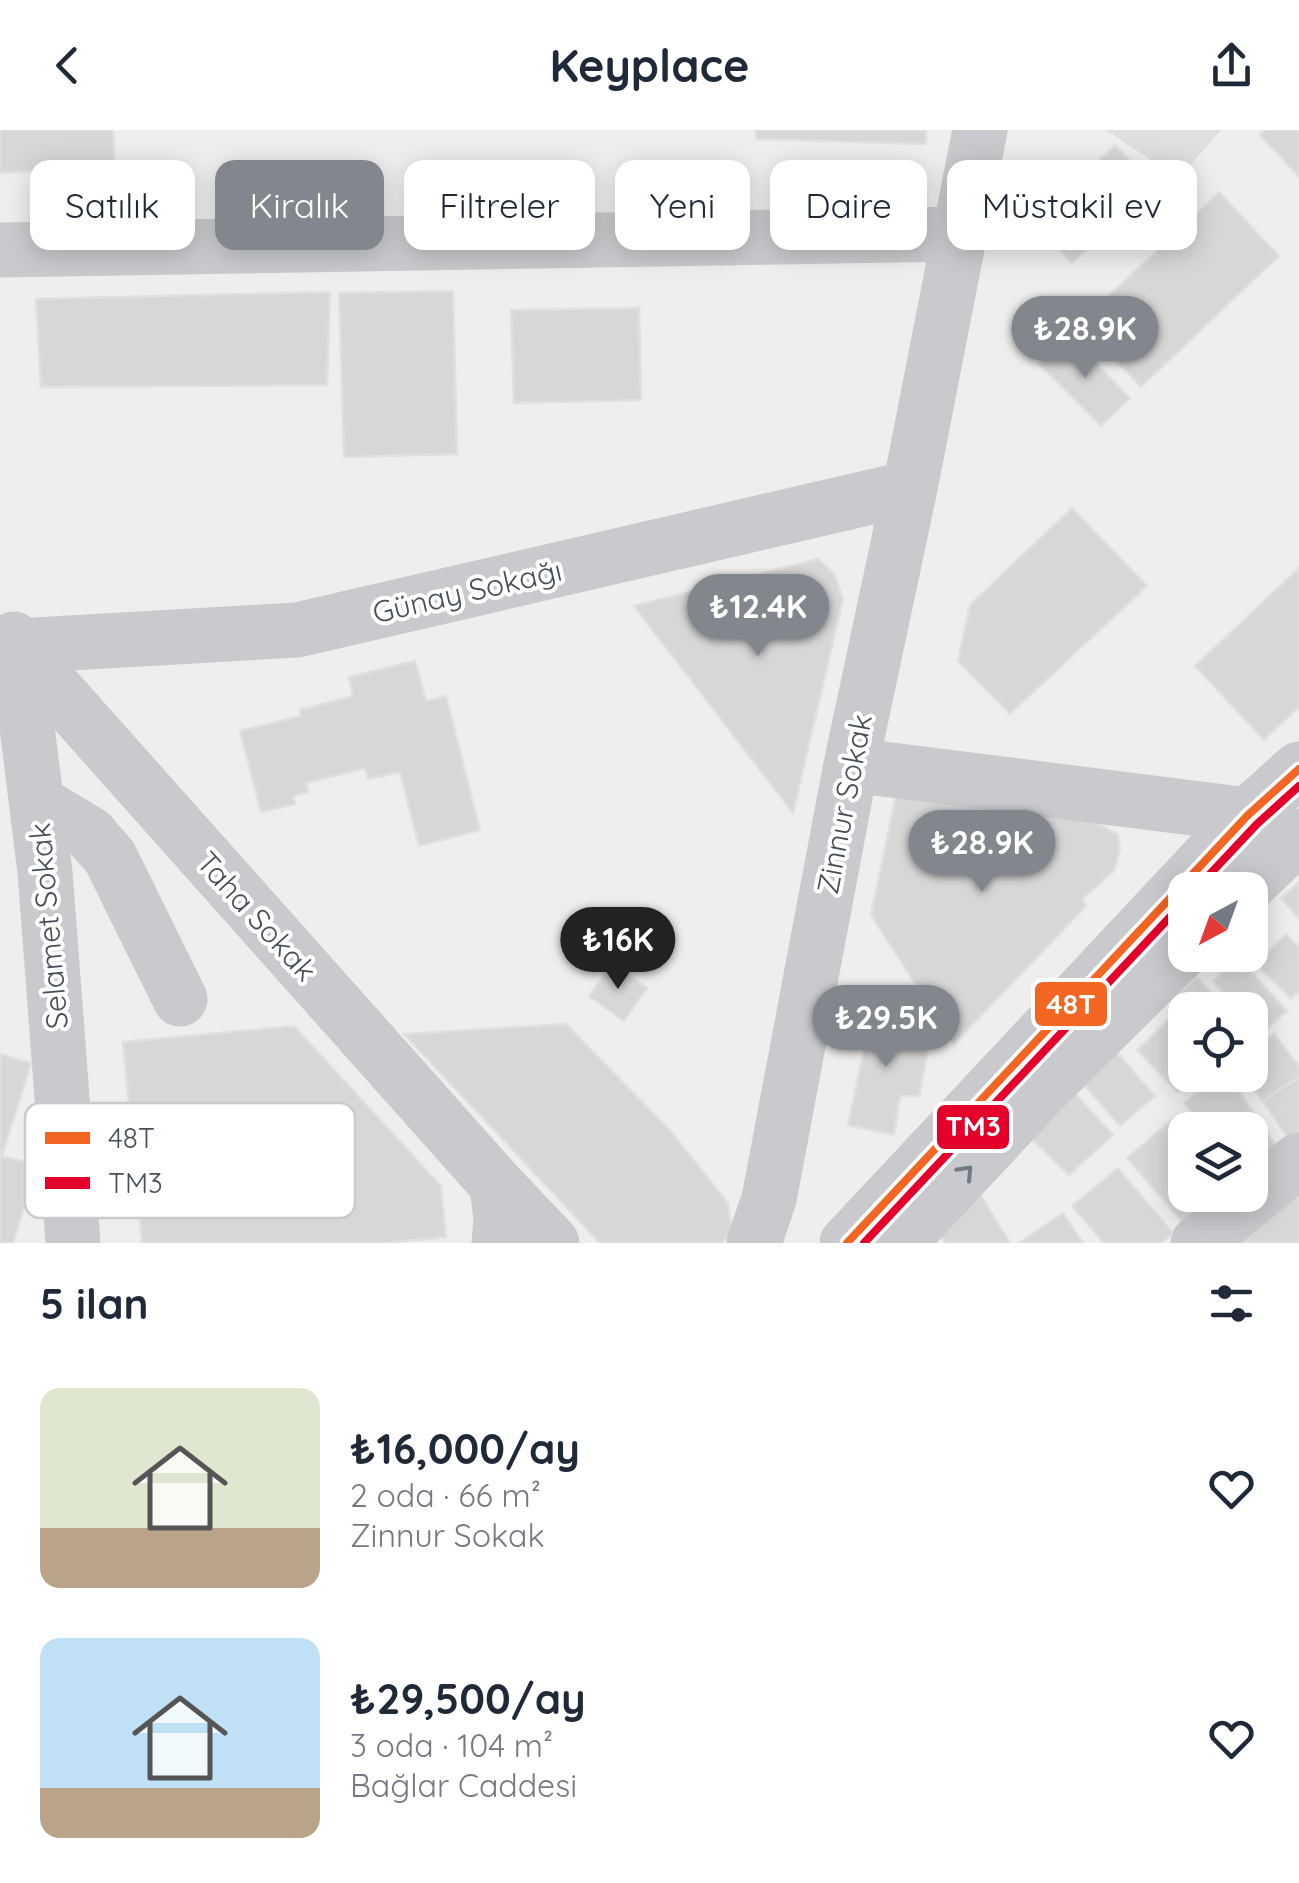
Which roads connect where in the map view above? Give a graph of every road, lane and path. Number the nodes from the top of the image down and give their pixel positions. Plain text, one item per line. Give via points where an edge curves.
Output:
1 (980, 130) edge
2 (974, 160) edge
3 (947, 234) edge
4 (0, 250) edge
5 (955, 250) edge
6 (910, 488) junction
7 (9, 631) edge
8 (0, 700) edge
9 (851, 764) junction
10 (1299, 768) edge
11 (36, 802) junction
12 (1248, 815) junction
13 (1299, 836) edge
14 (1262, 872) edge
15 (1168, 965) edge
16 (180, 998) dead end
17 (61, 1103) edge
18 (1299, 1160) edge
19 (774, 1168) junction
20 (496, 1185) junction
21 (71, 1218) edge
22 (850, 1242) edge
23 (73, 1243) edge
24 (499, 1243) edge
25 (552, 1243) edge
26 (754, 1243) edge
27 (1198, 1243) edge

1 - 2 street, Zinnur Sokak
3 - 4 street
5 - 6 street, Zinnur Sokak
6 - 7 street, Günay Sokağı via 297,630
6 - 9 street, Zinnur Sokak
7 - 8 street
7 - 11 street, Selamet Sokak
7 - 20 street, Taha Sokak
9 - 12 street
9 - 19 street, Zinnur Sokak
10 - 12 street
11 - 16 street via 90,834 110,857
11 - 17 street, Selamet Sokak
12 - 22 street
13 - 14 street
22 -> 15 street via 1042,1090
18 - 27 street
19 - 22 street via 777,1206 794,1228
19 - 26 street, Zinnur Sokak
20 - 24 street
20 - 25 street, Taha Sokak
21 - 23 street, Selamet Sokak

